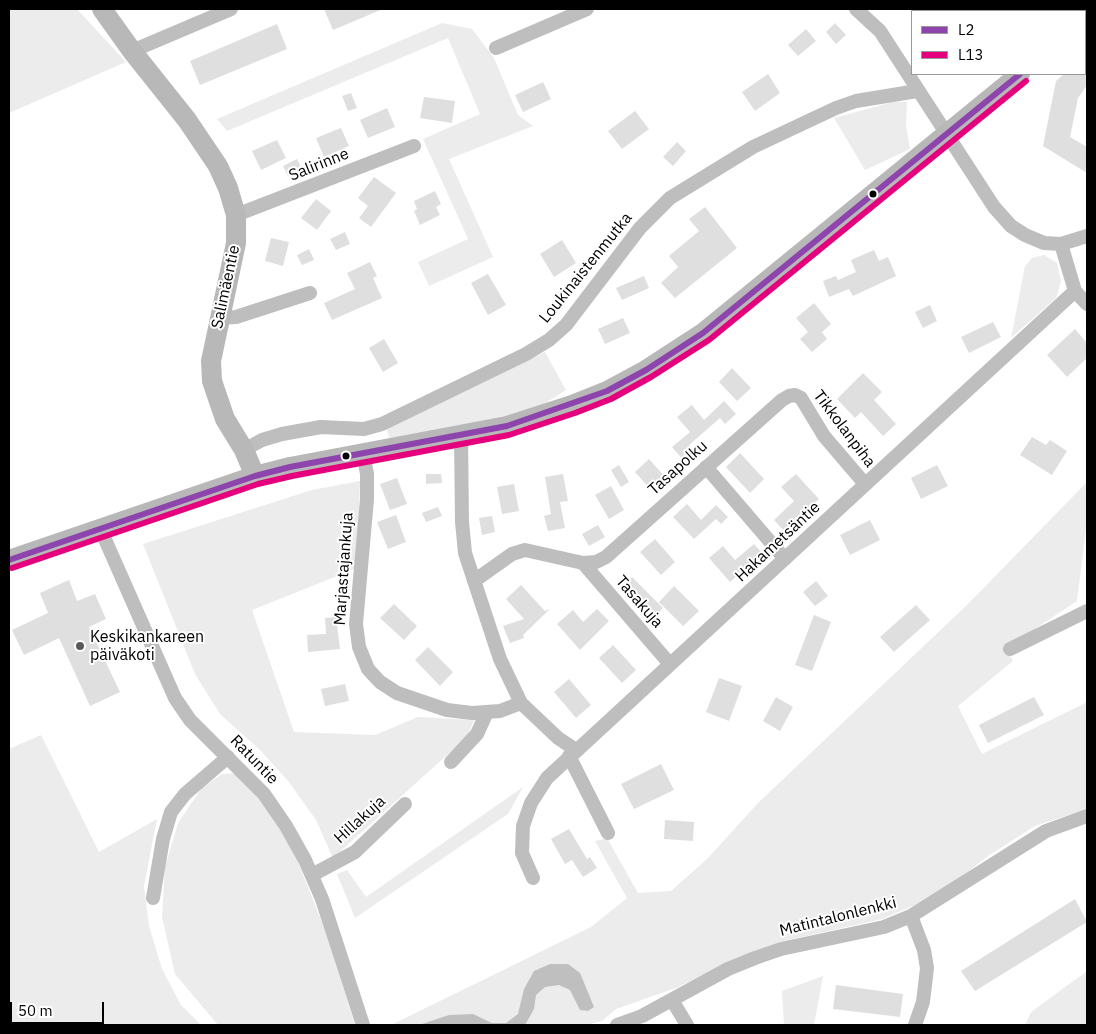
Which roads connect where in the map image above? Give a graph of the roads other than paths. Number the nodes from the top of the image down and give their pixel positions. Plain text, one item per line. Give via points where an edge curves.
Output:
1 (102, 9) edge
2 (231, 9) edge
3 (587, 9) edge
4 (856, 9) edge
5 (496, 48) dead end
6 (132, 51) junction
7 (1019, 75) edge
8 (917, 90) junction
9 (946, 135) junction
10 (414, 146) dead end
11 (236, 215) junction
12 (1087, 236) edge
13 (1061, 244) junction
14 (1075, 291) junction
15 (310, 293) dead end
16 (1087, 304) edge
17 (220, 318) junction
18 (795, 395) joint
19 (461, 436) junction
20 (244, 450) junction
21 (363, 452) junction
22 (706, 467) junction
23 (255, 476) junction
24 (865, 484) junction
25 (100, 528) junction
26 (785, 559) junction
27 (9, 560) edge
28 (583, 563) junction
29 (474, 581) junction
30 (1087, 611) edge
31 (1010, 649) dead end
32 (669, 663) junction
33 (522, 703) junction
34 (487, 712) junction
35 (572, 753) junction
36 (228, 757) junction
37 (451, 762) dead end
38 (404, 804) dead end
39 (1087, 816) edge
40 (608, 832) dead end
41 (312, 875) junction
42 (533, 878) dead end
43 (153, 898) dead end
44 (911, 916) junction
45 (672, 1000) junction
46 (363, 1025) edge
47 (617, 1025) edge
48 (687, 1025) edge
49 (915, 1025) edge

1 - 6 street, Salimäentie
2 - 6 street
3 - 5 street
4 - 8 street via 880,31
6 - 11 street, Salimäentie via 187,120 218,166
7 - 9 street
8 - 9 street
8 - 20 street, Loukinaistenmutka via 836,108 753,147 670,198 640,228 566,325 550,340 526,354 382,424 364,429 321,427 282,434
9 - 13 street via 994,207 1011,226 1044,243
9 - 19 street via 679,350 607,391 572,405 507,426
10 - 11 street, Salirinne
11 - 17 street, Salimäentie via 236,244
12 - 13 street
13 - 14 street
14 - 16 street
14 - 24 street, Hakametsäntie
15 - 17 street via 236,317
17 - 20 street, Salimäentie via 211,361 212,381 225,419
18 - 22 street, Tasapolku via 782,400
18 - 24 street, Tikkolanpiha via 801,398 824,436
19 - 21 street
19 - 29 street via 462,522 465,553
20 - 23 street, Salimäentie
21 - 23 street
21 - 34 street, Marjastajankuja via 367,474 366,499 356,624 359,648 368,669 397,693 448,710
22 - 26 street
22 - 28 street, Tasapolku via 606,557
23 - 25 street
24 - 26 street, Hakametsäntie
25 - 27 street
25 - 36 street, Ratuntie via 175,698 190,720
26 - 32 street, Hakametsäntie
28 - 29 street via 525,550 512,554
28 - 32 street, Tasakuja
29 - 33 street via 500,659
30 - 31 street
32 - 35 street, Hakametsäntie
33 - 34 street, Marjastajankuja
33 - 35 street
34 - 37 street via 478,734
35 - 40 street
35 - 42 street, Hakametsäntie via 546,778 531,803 523,826 522,853
36 - 41 street, Ratuntie via 264,794 286,826
36 - 43 street via 185,794 171,812
38 - 41 street, Hillakuja via 355,852
39 - 44 street, Matintalonlenkki via 1046,831
41 - 46 street, Ratuntie
44 - 45 street, Matintalonlenkki via 884,926 755,958
44 - 49 street via 927,968 923,1002
45 - 47 street, Matintalonlenkki
45 - 48 street

